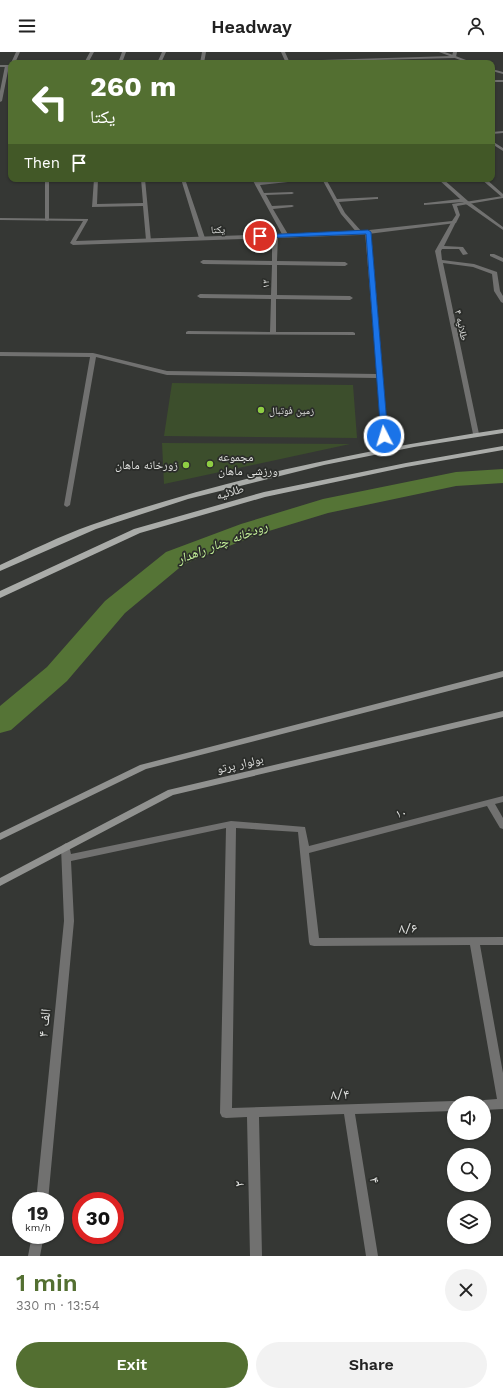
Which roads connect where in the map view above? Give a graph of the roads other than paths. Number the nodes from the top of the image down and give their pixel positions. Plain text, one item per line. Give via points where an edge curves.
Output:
1 (441, 52) edge
2 (455, 52) edge
3 (454, 57) junction
4 (371, 60) edge
5 (463, 60) edge
6 (8, 70) edge
7 (0, 101) edge
8 (46, 182) edge
9 (96, 182) edge
10 (143, 182) edge
11 (183, 182) edge
12 (256, 182) edge
13 (326, 182) edge
14 (443, 182) edge
15 (486, 182) edge
16 (292, 193) dead end
17 (263, 194) junction
18 (503, 197) edge
19 (376, 198) dead end
20 (336, 201) junction
21 (465, 201) junction
22 (145, 204) junction
23 (426, 204) dead end
24 (292, 206) dead end
25 (270, 208) junction
26 (0, 219) edge
27 (47, 220) junction
28 (454, 222) junction
29 (503, 228) edge
30 (368, 232) junction
31 (360, 233) junction
32 (275, 236) junction
33 (286, 236) junction
34 (202, 238) junction
35 (149, 240) junction
36 (440, 247) junction
37 (465, 254) dead end
38 (492, 255) dead end
39 (503, 260) edge
40 (440, 261) junction
41 (203, 262) dead end
42 (274, 263) junction
43 (345, 264) dead end
44 (200, 296) dead end
45 (274, 297) junction
46 (350, 298) dead end
47 (503, 301) edge
48 (188, 333) dead end
49 (273, 333) junction
50 (353, 334) dead end
51 (0, 354) edge
52 (93, 355) junction
53 (380, 376) junction
54 (503, 431) edge
55 (476, 434) junction
56 (503, 448) edge
57 (386, 450) junction
58 (67, 505) dead end
59 (0, 568) edge
60 (0, 595) edge
61 (503, 674) edge
62 (503, 714) edge
63 (503, 799) edge
64 (490, 803) junction
65 (231, 824) junction
66 (503, 826) edge
67 (0, 837) edge
68 (66, 847) junction
69 (304, 850) junction
70 (67, 858) junction
71 (0, 882) edge
72 (474, 941) junction
73 (503, 941) edge
74 (491, 1104) edge
75 (503, 1104) edge
76 (447, 1106) edge
77 (349, 1109) junction
78 (253, 1112) junction
79 (43, 1192) edge
80 (36, 1244) edge
81 (34, 1256) edge
82 (256, 1256) edge
83 (372, 1256) edge

1 - 3 street
2 - 3 street
3 - 4 street
3 - 5 street
6 - 7 street
8 - 27 street
9 - 22 street via 94,206
10 - 22 street
11 - 34 street
12 - 17 street
13 - 20 street
14 - 21 street
15 - 18 street
16 - 17 street
17 - 25 street
18 - 21 street
19 - 20 street
20 - 31 street via 343,214
21 - 23 street
21 - 28 street via 454,205 458,215
21 - 29 street
22 - 35 street
24 - 25 street
25 - 33 street
26 - 27 street, یکتا
27 - 35 street, یکتا via 86,220 73,243
28 - 30 street, یکتا
28 - 36 street, طلائیه ۴
30 - 31 street, یکتا
30 - 53 street
31 - 33 street, یکتا
32 - 33 street, یکتا
32 - 34 street, یکتا
32 - 42 street, ۱۲
34 - 35 street, یکتا
36 - 37 street via 461,248
36 - 40 street, طلائیه ۴
38 - 39 street
40 - 47 street via 474,266 495,274 497,291
40 - 55 street, طلائیه ۴
41 - 42 street
42 - 43 street
42 - 45 street, ۱۲
44 - 45 street
45 - 46 street
45 - 49 street, ۱۲
48 - 49 street
49 - 50 street
51 - 52 street
52 - 53 street via 167,373
52 - 58 street
53 - 57 street
54 - 55 main road, طلائیه
55 - 57 main road, طلائیه
56 - 60 main road, طلائیه via 406,465 264,495 137,531
57 - 59 main road, طلائیه via 185,497 93,527
61 - 67 main road, بولوار پرتو via 143,767
62 - 68 main road, بولوار پرتو via 171,792
63 - 64 street, ۱۰
64 - 66 street
64 - 69 street, ۱۰
65 - 69 street via 302,829
65 - 70 street
65 - 78 street, ۸/۴ via 226,1113
68 - 70 street, ۴ الف
68 - 71 main road, بولوار پرتو
69 - 72 street, ۸/۶ via 314,942
70 - 79 street, ۴ الف via 69,921
72 - 73 street, ۸/۶
72 - 75 street
74 - 75 street
76 - 77 street, ۸/۴
77 - 78 street, ۸/۴
77 - 83 street, ۴
78 - 82 street, ۲
80 - 81 street

